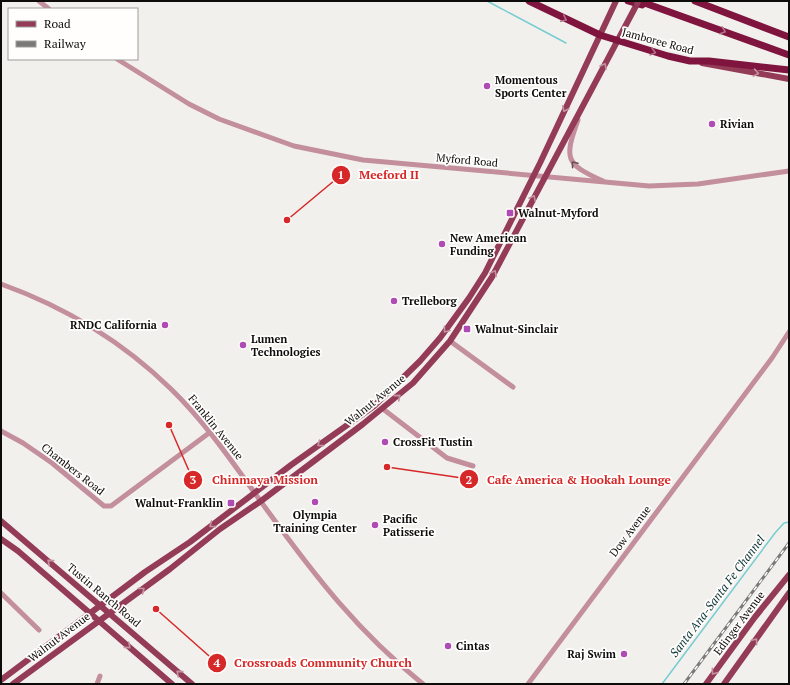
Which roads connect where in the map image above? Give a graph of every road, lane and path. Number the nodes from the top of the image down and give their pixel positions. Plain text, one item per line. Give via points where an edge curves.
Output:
1 (39, 1) edge
2 (529, 1) edge
3 (616, 1) edge
4 (628, 1) edge
5 (639, 1) edge
6 (695, 1) edge
7 (48, 8) edge
8 (686, 18) junction
9 (600, 35) junction
10 (789, 37) edge
11 (617, 41) junction
12 (789, 56) edge
13 (118, 60) edge
14 (690, 61) junction
15 (789, 70) edge
16 (789, 79) edge
17 (585, 100) junction
18 (789, 171) edge
19 (533, 177) junction
20 (543, 178) junction
21 (608, 183) junction
22 (1, 284) edge
23 (789, 332) edge
24 (450, 341) junction
25 (513, 387) dead end
26 (382, 410) junction
27 (1, 431) edge
28 (210, 433) junction
29 (473, 466) dead end
30 (254, 492) junction
31 (261, 501) junction
32 (1, 521) edge
33 (1, 539) edge
34 (167, 557) junction
35 (174, 565) junction
36 (789, 575) edge
37 (1, 593) edge
38 (789, 593) edge
39 (101, 605) junction
40 (90, 613) junction
41 (110, 613) junction
42 (98, 621) junction
43 (39, 630) dead end
44 (100, 676) dead end
45 (1, 680) edge
46 (13, 684) edge
47 (97, 684) edge
48 (172, 684) edge
49 (192, 684) edge
50 (423, 684) edge
51 (528, 684) edge
52 (706, 684) edge
53 (724, 684) edge

1 - 7 street
2 -> 9 highway, Jamboree Road
3 - 9 main road, Walnut Avenue
4 - 8 highway
5 - 8 highway
5 - 11 main road, Walnut Avenue
6 - 10 highway
8 -> 12 highway
9 - 11 highway, Jamboree Road
9 -> 19 main road, Walnut Avenue
11 -> 14 highway, Jamboree Road
17 -> 11 main road, Walnut Avenue
13 - 19 street, Myford Road via 154,84 219,119 294,146 391,164
14 - 15 highway
14 -> 16 main road, Jamboree Road
17 - 20 main road, Walnut Avenue
21 -> 17 street via 583,172 570,161 570,146
18 - 21 street, Myford Road via 698,184 661,186
19 - 20 street, Myford Road
19 -> 30 main road, Walnut Avenue via 481,279 444,333 423,358 374,406
20 - 21 street, Myford Road
24 -> 20 main road, Walnut Avenue via 492,277
22 - 28 street, Franklin Avenue via 62,310 110,339 172,390
23 - 51 street, Dow Avenue
24 - 25 street
26 -> 24 main road, Walnut Avenue via 413,383
26 - 29 street via 447,458
26 - 31 main road, Walnut Avenue
27 - 28 street, Chambers Road via 52,463 104,506 111,506
28 - 30 street, Franklin Avenue
30 - 31 street, Franklin Avenue
30 -> 34 main road, Walnut Avenue
31 - 35 main road, Walnut Avenue
31 - 50 street, Franklin Avenue via 338,604 387,654
39 -> 32 main road, Tustin Ranch Road
33 - 40 main road, Tustin Ranch Road
34 - 35 main road
34 - 39 main road, Walnut Avenue
41 -> 35 main road, Walnut Avenue
36 -> 52 main road, Edinger Avenue
37 - 43 street
53 -> 38 main road, Edinger Avenue
39 - 40 main road, Walnut Avenue
39 - 41 main road, Tustin Ranch Road
40 - 42 main road, Tustin Ranch Road
40 - 45 main road, Walnut Avenue
41 - 42 main road, Walnut Avenue
49 -> 41 main road, Tustin Ranch Road
42 - 46 main road, Walnut Avenue
42 -> 48 main road, Tustin Ranch Road
44 - 47 street

